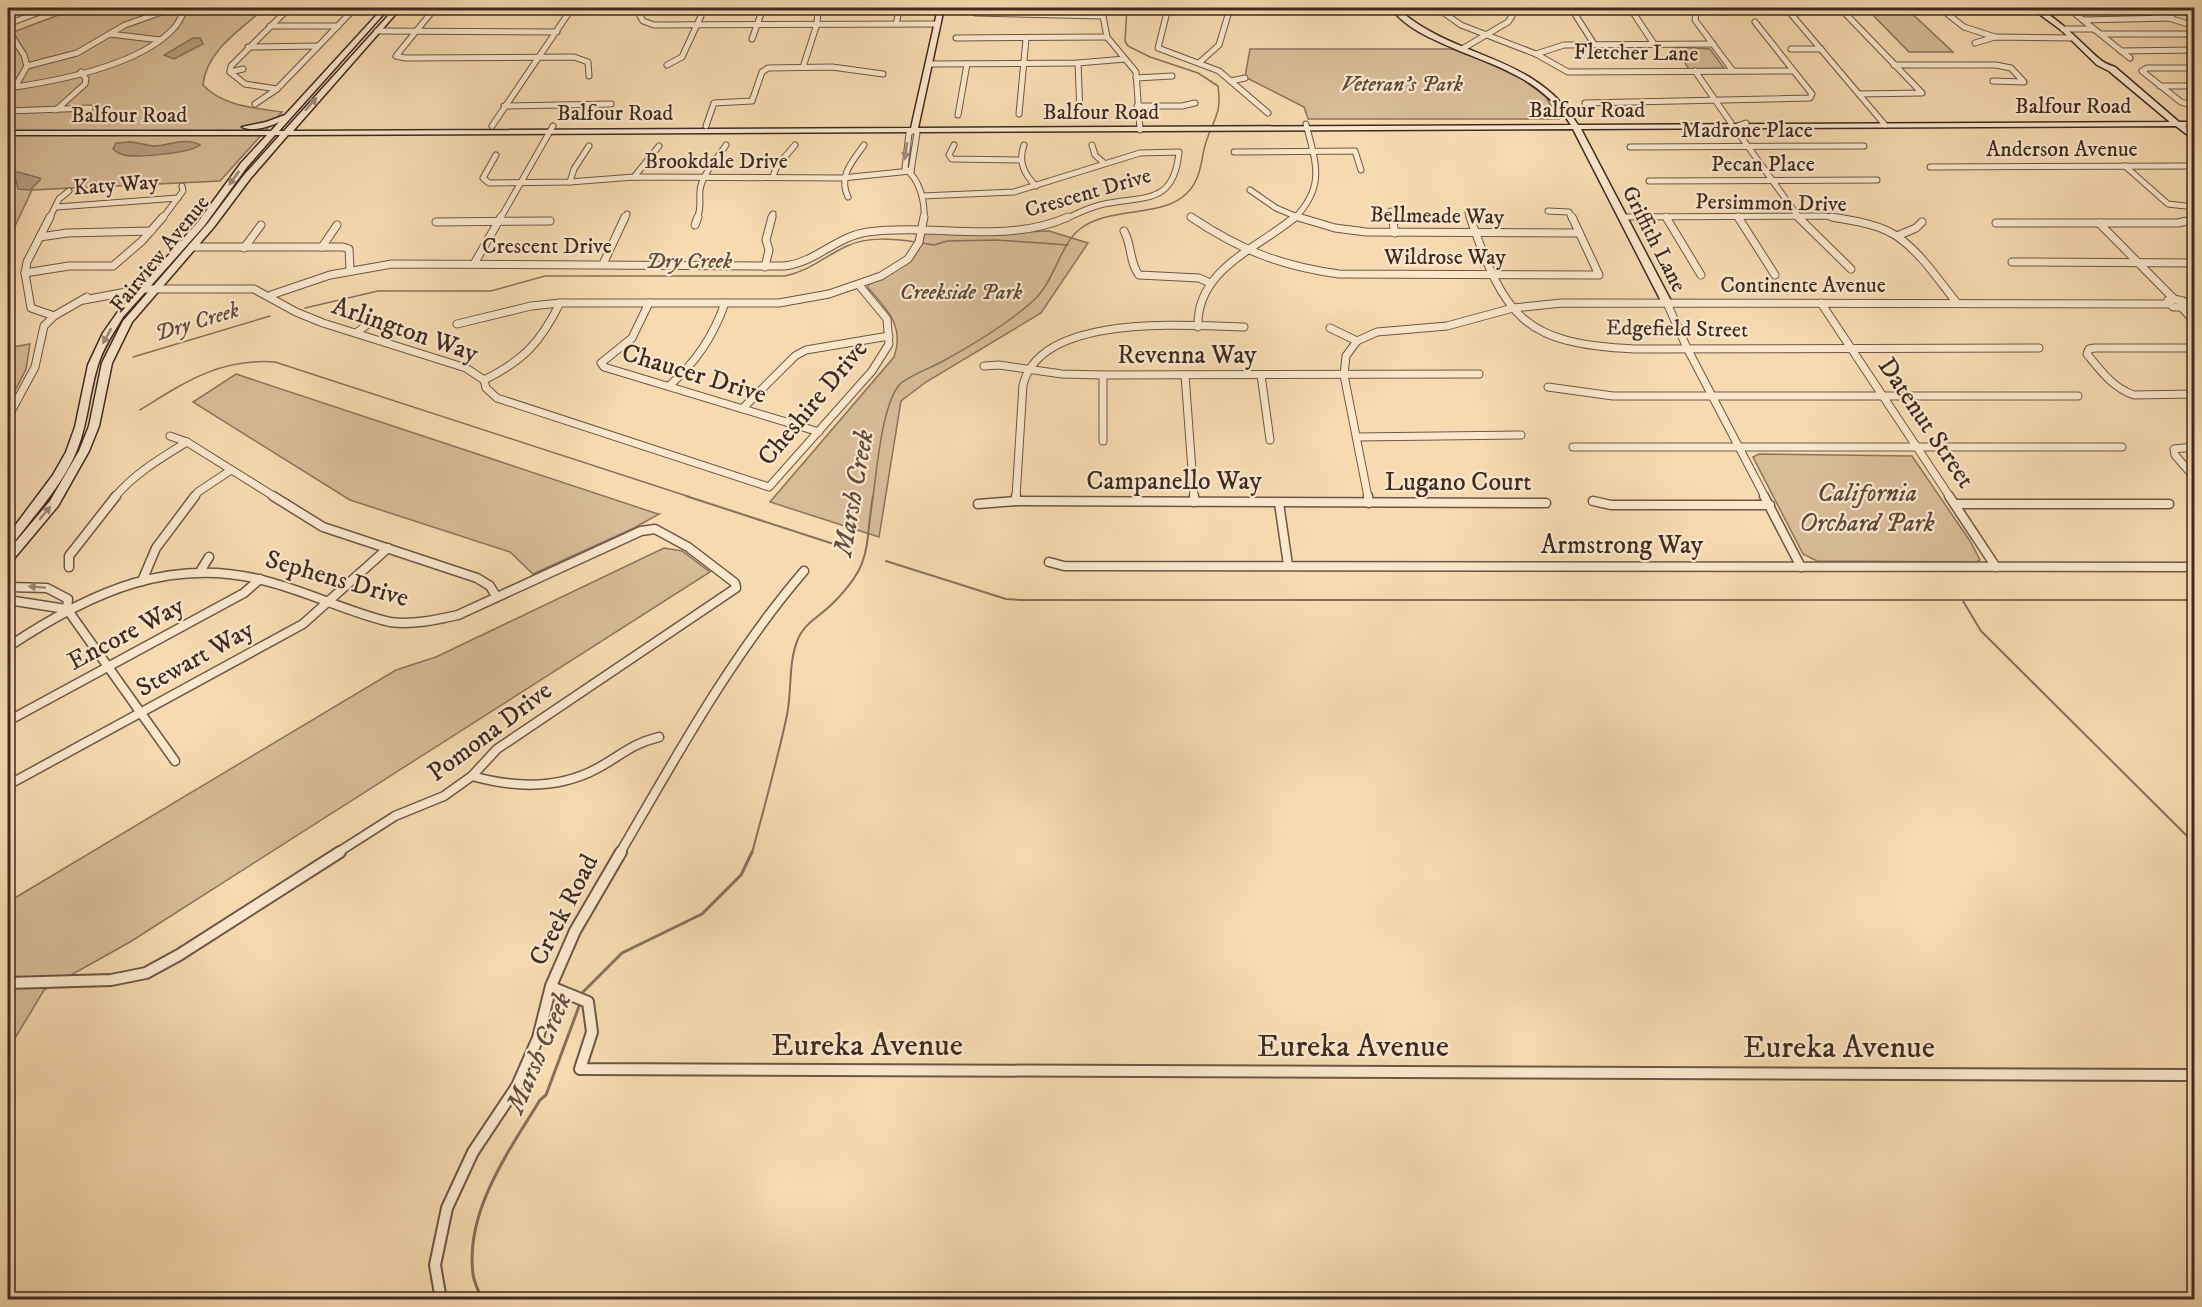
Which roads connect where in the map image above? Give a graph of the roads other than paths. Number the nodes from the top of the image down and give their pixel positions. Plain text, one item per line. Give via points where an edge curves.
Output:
1 (50, 8) edge
2 (173, 8) edge
3 (180, 8) edge
4 (289, 8) edge
5 (355, 8) edge
6 (386, 8) edge
7 (398, 8) edge
8 (435, 8) edge
9 (493, 8) edge
10 (545, 8) edge
11 (646, 8) edge
12 (818, 8) edge
13 (941, 8) edge
14 (1168, 8) edge
15 (1230, 8) edge
16 (1394, 8) edge
17 (1437, 8) edge
18 (1510, 8) edge
19 (1571, 8) edge
20 (1630, 8) edge
21 (1697, 8) edge
22 (1786, 8) edge
23 (1840, 8) edge
24 (1946, 8) edge
25 (2034, 8) edge
26 (2042, 8) edge
27 (2068, 8) edge
28 (2138, 8) edge
29 (976, 10) edge
30 (762, 11) dead end
31 (899, 11) dead end
32 (700, 12) dead end
33 (2172, 18) junction
34 (2083, 20) junction
35 (373, 22) junction
36 (1755, 22) dead end
37 (8, 24) edge
38 (817, 24) junction
39 (896, 24) junction
40 (938, 24) junction
41 (697, 25) junction
42 (757, 25) junction
43 (270, 26) junction
44 (338, 26) junction
45 (2194, 26) edge
46 (2061, 27) junction
47 (2091, 27) junction
48 (8, 30) edge
49 (415, 32) junction
50 (557, 32) junction
51 (376, 33) junction
52 (109, 34) junction
53 (2101, 34) junction
54 (2194, 34) edge
55 (1485, 35) junction
56 (1995, 37) junction
57 (956, 38) dead end
58 (1106, 38) junction
59 (2073, 38) junction
60 (752, 39) dead end
61 (1026, 39) junction
62 (160, 40) junction
63 (1594, 44) junction
64 (1654, 44) junction
65 (1713, 44) junction
66 (1975, 44) dead end
67 (18, 45) junction
68 (318, 46) junction
69 (248, 47) junction
70 (8, 48) edge
71 (1462, 49) junction
72 (1791, 49) dead end
73 (1821, 49) junction
74 (2194, 50) edge
75 (2120, 51) junction
76 (1536, 54) junction
77 (537, 58) junction
78 (2130, 58) dead end
79 (339, 59) junction
80 (1125, 59) junction
81 (1200, 62) junction
82 (1023, 63) junction
83 (1078, 63) junction
84 (2100, 63) junction
85 (930, 64) junction
86 (966, 64) junction
87 (667, 65) dead end
88 (27, 66) junction
89 (1894, 66) junction
90 (803, 67) junction
91 (2194, 68) edge
92 (243, 69) dead end
93 (1695, 71) junction
94 (1733, 71) junction
95 (1793, 71) junction
96 (81, 72) junction
97 (230, 72) junction
98 (883, 74) dead end
99 (589, 76) dead end
100 (1172, 76) dead end
101 (1136, 78) junction
102 (1245, 78) dead end
103 (332, 81) junction
104 (1231, 81) junction
105 (1993, 81) dead end
106 (2160, 86) junction
107 (2194, 86) edge
108 (15, 87) junction
109 (277, 89) junction
110 (8, 93) edge
111 (1859, 94) junction
112 (1715, 101) junction
113 (1195, 103) dead end
114 (1586, 103) dead end
115 (255, 104) dead end
116 (611, 104) dead end
117 (504, 106) junction
118 (1137, 106) junction
119 (2194, 106) edge
120 (90, 108) dead end
121 (55, 110) junction
122 (8, 111) edge
123 (290, 114) junction
124 (1019, 114) dead end
125 (1080, 114) dead end
126 (1268, 114) dead end
127 (958, 115) dead end
128 (2073, 119) junction
129 (2194, 119) edge
130 (2169, 121) junction
131 (1883, 122) junction
132 (2046, 122) junction
133 (2059, 124) junction
134 (2194, 124) edge
135 (1574, 125) junction
136 (1732, 125) junction
137 (492, 126) junction
138 (706, 126) junction
139 (1307, 126) junction
140 (1140, 127) junction
141 (8, 128) edge
142 (238, 128) junction
143 (915, 128) junction
144 (552, 129) junction
145 (281, 130) junction
146 (8, 133) edge
147 (2194, 138) edge
148 (726, 145) dead end
149 (795, 145) dead end
150 (864, 145) dead end
151 (954, 145) dead end
152 (1024, 145) dead end
153 (1092, 145) dead end
154 (589, 146) dead end
155 (659, 146) dead end
156 (1864, 146) dead end
157 (1630, 147) dead end
158 (1748, 147) junction
159 (2194, 149) edge
160 (1312, 151) junction
161 (1234, 152) dead end
162 (496, 155) dead end
163 (1020, 160) junction
164 (1104, 163) junction
165 (2125, 166) junction
166 (2194, 166) edge
167 (1930, 167) dead end
168 (1361, 170) dead end
169 (911, 171) junction
170 (773, 176) junction
171 (634, 177) junction
172 (705, 177) junction
173 (842, 178) junction
174 (1772, 180) junction
175 (1877, 180) dead end
176 (1649, 181) dead end
177 (570, 182) junction
178 (521, 183) junction
179 (182, 186) dead end
180 (1035, 186) junction
181 (1250, 190) dead end
182 (69, 191) dead end
183 (922, 195) junction
184 (849, 197) dead end
185 (178, 198) junction
186 (57, 207) junction
187 (2194, 207) edge
188 (1548, 211) dead end
189 (1391, 212) dead end
190 (1468, 212) dead end
191 (627, 214) dead end
192 (773, 214) dead end
193 (1191, 217) dead end
194 (1296, 217) junction
195 (1623, 217) junction
196 (1666, 217) junction
197 (1738, 217) junction
198 (1798, 217) junction
199 (499, 221) junction
200 (550, 221) dead end
201 (2187, 221) dead end
202 (436, 222) dead end
203 (1922, 222) dead end
204 (1996, 223) dead end
205 (2100, 223) junction
206 (261, 225) dead end
207 (337, 225) dead end
208 (695, 225) dead end
209 (152, 231) junction
210 (920, 231) junction
211 (1124, 231) dead end
212 (1395, 232) junction
213 (1476, 233) junction
214 (1579, 233) junction
215 (1897, 236) junction
216 (40, 237) junction
217 (192, 247) junction
218 (244, 248) junction
219 (322, 248) junction
220 (1247, 252) junction
221 (2012, 262) dead end
222 (2139, 263) junction
223 (2194, 263) edge
224 (474, 264) junction
225 (603, 264) junction
226 (765, 267) junction
227 (351, 269) junction
228 (1851, 269) dead end
229 (25, 273) junction
230 (1491, 275) junction
231 (1701, 275) dead end
232 (1775, 275) dead end
233 (1210, 283) junction
234 (859, 285) junction
235 (142, 289) junction
236 (155, 289) junction
237 (105, 292) joint
238 (271, 296) junction
239 (84, 300) joint
240 (2171, 301) junction
241 (560, 303) junction
242 (649, 303) junction
243 (725, 303) junction
244 (1667, 303) junction
245 (1821, 303) junction
246 (1956, 303) junction
247 (2188, 306) edge
248 (1513, 308) junction
249 (54, 316) junction
250 (372, 321) dead end
251 (2194, 321) edge
252 (457, 324) dead end
253 (1198, 327) junction
254 (1244, 327) dead end
255 (1330, 328) dead end
256 (356, 333) junction
257 (889, 336) junction
258 (1357, 341) junction
259 (1688, 348) junction
260 (1851, 348) junction
261 (2039, 348) dead end
262 (2194, 348) edge
263 (984, 366) dead end
264 (1029, 369) junction
265 (1479, 374) dead end
266 (1103, 375) junction
267 (1185, 375) junction
268 (1261, 375) junction
269 (1344, 375) junction
270 (484, 381) junction
271 (669, 386) junction
272 (1548, 387) dead end
273 (2194, 394) edge
274 (1712, 396) junction
275 (1882, 396) junction
276 (2078, 396) dead end
277 (743, 408) junction
278 (8, 417) edge
279 (819, 432) junction
280 (1521, 435) dead end
281 (170, 436) dead end
282 (1357, 437) junction
283 (1270, 440) dead end
284 (1103, 441) dead end
285 (187, 442) junction
286 (1573, 447) dead end
287 (2122, 447) dead end
288 (2194, 447) edge
289 (1739, 448) junction
290 (1917, 448) junction
291 (231, 470) junction
292 (2194, 477) edge
293 (769, 487) joint
294 (1016, 501) junction
295 (1593, 501) dead end
296 (1194, 502) junction
297 (1279, 503) junction
298 (1369, 503) junction
299 (1546, 503) dead end
300 (978, 504) dead end
301 (1955, 504) junction
302 (2169, 504) dead end
303 (1770, 505) junction
304 (655, 529) joint
305 (8, 542) edge
306 (388, 548) junction
307 (209, 557) dead end
308 (8, 558) edge
309 (1049, 562) dead end
310 (1287, 565) junction
311 (69, 567) dead end
312 (1801, 567) junction
313 (1996, 567) junction
314 (2194, 567) edge
315 (201, 570) junction
316 (804, 571) dead end
317 (260, 579) junction
318 (142, 581) junction
319 (8, 587) edge
320 (496, 596) junction
321 (8, 600) edge
322 (330, 602) junction
323 (66, 609) junction
324 (8, 648) edge
325 (107, 668) junction
326 (141, 713) junction
327 (8, 721) edge
328 (659, 737) dead end
329 (175, 761) dead end
330 (472, 776) junction
331 (8, 785) edge
332 (8, 983) edge
333 (551, 987) junction
334 (2194, 1075) edge
335 (441, 1299) edge

1 - 37 street
2 - 52 street
3 - 62 street via 183,17
4 - 43 street
5 - 44 street
6 - 35 main road, Fairview Avenue
7 - 51 main road, Fairview Avenue
8 - 49 street
9 - 10 street
10 - 50 street via 570,10
11 - 41 street via 640,16 654,25
12 - 38 street
13 - 40 main road
14 - 81 street via 1158,48
15 - 81 street via 1220,46
16 - 71 main road, Griffith Lane via 1414,25
17 - 55 street, Fletcher Lane via 1461,25
18 - 55 street via 1512,16 1508,22
19 - 63 street
20 - 64 street
21 - 65 street via 1695,20
22 - 73 street
23 - 89 street
24 - 56 street via 1945,12 1955,22
25 - 46 main road
26 - 46 main road
27 - 34 street
28 - 33 street
29 - 58 street via 1103,16
30 - 42 street
31 - 39 street
32 - 41 street
33 - 34 street
33 - 45 street
34 - 47 street
35 - 51 main road via 370,30
35 - 79 main road, Fairview Avenue
36 - 95 street
38 - 39 street
38 - 42 street
38 - 90 street
39 - 40 street
40 - 85 main road
41 - 42 street
41 - 87 street via 682,57
42 - 60 street
43 - 44 street
43 - 69 street
44 - 68 street
46 - 47 street
46 - 59 main road
47 - 53 street
48 - 67 street
49 - 50 street
49 - 51 street
49 - 77 street via 396,56
50 - 77 street
51 - 103 main road, Fairview Avenue
52 - 62 street
52 - 88 street via 77,53
53 - 54 street
53 - 75 street
55 - 71 street
55 - 76 street, Fletcher Lane
56 - 59 street
56 - 66 street
57 - 61 street
58 - 61 street
58 - 80 street
59 - 84 main road
61 - 82 street
62 - 96 street via 130,56
63 - 64 street
63 - 76 street via 1564,45
64 - 65 street
65 - 94 street
67 - 70 street
67 - 88 street
68 - 69 street
68 - 109 street
69 - 97 street
71 - 135 main road, Griffith Lane via 1503,64 1543,87
72 - 73 street
73 - 111 street
74 - 75 street
75 - 78 street
76 - 93 street, Fletcher Lane via 1568,72
77 - 99 street via 583,59 589,64
77 - 117 street
79 - 103 main road via 327,77
79 - 123 main road, Fairview Avenue
80 - 83 street
80 - 101 street via 1133,64
81 - 104 street
82 - 83 street
82 - 86 street
82 - 124 street
83 - 125 street
84 - 130 main road via 2112,69
84 - 130 main road via 2101,69
85 - 86 street
85 - 143 main road
86 - 127 street
88 - 108 street
89 - 105 street via 2004,66 2024,82
89 - 111 street via 1922,93
90 - 98 street
90 - 138 street via 764,70 752,101 714,103
91 - 106 street via 2143,69
92 - 97 street
93 - 94 street, Fletcher Lane
93 - 112 street
94 - 95 street, Fletcher Lane
95 - 112 street via 1812,94 1810,98
96 - 108 street
96 - 121 street via 85,84
97 - 109 street via 236,81 248,86
100 - 101 street
101 - 118 street
102 - 104 street
145 -> 103 main road, Fairview Avenue
104 - 126 street
106 - 107 street
106 - 119 street via 2181,102
108 - 110 street
109 - 115 street
111 - 131 street
112 - 114 street
112 - 136 street
113 - 118 street
116 - 117 street
117 - 137 street
118 - 140 street
120 - 121 street
121 - 122 street
123 - 142 main road via 268,124
123 - 145 main road, Fairview Avenue
128 - 130 main road, Balfour Road
128 - 132 main road, Balfour Road
128 - 133 main road
129 - 130 main road, Balfour Road
130 - 133 main road, Balfour Road
130 - 134 main road, Balfour Road
130 - 147 main road
130 - 159 main road
131 - 132 main road, Balfour Road
131 - 136 main road, Balfour Road
131 - 136 main road, Balfour Road
132 - 133 main road, Balfour Road
135 - 136 main road, Balfour Road
135 - 139 main road, Balfour Road
135 - 195 main road, Griffith Lane
136 - 158 street
137 - 144 main road, Balfour Road
137 - 145 main road, Balfour Road
138 - 143 main road, Balfour Road
138 - 144 main road, Balfour Road
139 - 140 main road, Balfour Road
139 - 160 street
140 - 143 main road, Balfour Road
141 - 142 main road, Balfour Road
142 - 145 main road, Balfour Road
143 - 144 main road, Balfour Road
143 - 169 street via 909,133 904,162
144 - 145 main road, Balfour Road
144 - 178 street
145 - 146 main road, Balfour Road
145 - 217 main road, Fairview Avenue
145 -> 235 main road, Fairview Avenue via 244,165 201,224
148 - 172 street
149 - 170 street
150 - 173 street
151 - 163 street via 952,159
152 - 163 street
153 - 164 street via 1095,155
154 - 177 street
155 - 171 street
156 - 158 street, Madrone Place
157 - 158 street, Madrone Place
158 - 174 street
160 - 161 street
160 - 168 street via 1355,151
160 - 194 street via 1316,182 1312,197
162 - 178 street, Brookdale Drive via 484,181
163 - 180 street via 1023,173
164 - 180 street
164 - 210 street, Crescent Drive via 1147,152 1179,152 1172,183 1150,197 1100,205 1058,223 1031,229
165 - 166 street, Anderson Avenue
165 - 167 street, Anderson Avenue
165 - 187 street via 2168,204
169 - 173 street, Brookdale Drive
169 - 183 street
170 - 172 street, Brookdale Drive
170 - 173 street, Brookdale Drive
171 - 172 street, Brookdale Drive
171 - 177 street, Brookdale Drive
172 - 208 street via 700,190 702,207
173 - 184 street
174 - 175 street, Pecan Place
174 - 176 street, Pecan Place
174 - 198 street
177 - 178 street, Brookdale Drive
178 - 199 street
179 - 185 street
180 - 183 street via 982,195
181 - 194 street, Bellmeade Way via 1267,204
182 - 186 street via 59,199
183 - 210 street via 924,214
185 - 186 street, Katy Way
185 - 209 street
186 - 216 street
188 - 214 street via 1569,212
189 - 212 street
190 - 213 street, Edgefield Street
191 - 225 street
192 - 226 street via 766,240 769,250
193 - 220 street, Wildrose Way
194 - 212 street, Bellmeade Way via 1344,230
194 - 220 street
195 - 196 street, Persimmon Drive
195 - 244 main road, Griffith Lane
196 - 197 street, Persimmon Drive
196 - 231 street
197 - 198 street, Persimmon Drive
197 - 232 street
198 - 215 street, Persimmon Drive via 1849,220
198 - 228 street
199 - 200 street
199 - 202 street
199 - 224 street
201 - 205 street
203 - 215 street
204 - 205 street
205 - 222 street
206 - 218 street
207 - 219 street
209 - 216 street
209 - 229 street via 113,266 56,266
210 - 226 street, Crescent Drive via 852,235 803,262
210 - 234 street via 917,248 909,259
211 - 233 street via 1139,275 1190,277
212 - 213 street, Bellmeade Way
213 - 214 street, Bellmeade Way
213 - 230 street, Edgefield Street
214 - 230 street, Wildrose Way via 1599,275
215 - 246 street, Persimmon Drive via 1917,254
216 - 229 street
217 - 218 street
217 - 236 main road, Fairview Avenue
218 - 219 street
219 - 227 street via 349,249
220 - 230 street, Wildrose Way via 1339,274
220 - 233 street
221 - 222 street
222 - 223 street
222 - 240 street
224 - 225 street, Crescent Drive
224 - 227 street, Crescent Drive via 392,264
225 - 226 street, Crescent Drive
227 - 238 street, Crescent Drive via 307,280
229 - 249 street via 31,308
230 - 248 street, Edgefield Street via 1499,294
233 - 253 street via 1198,307
234 - 243 street via 797,301
234 - 257 street, Cheshire Drive via 883,310
235 - 236 street, Arlington Way
235 - 237 street, Arlington Way
235 -> 305 main road, Fairview Avenue via 108,333 93,365 71,452
236 - 238 street, Arlington Way via 254,290
308 -> 236 main road, Fairview Avenue via 54,503 84,451 118,338
237 - 239 street
238 - 256 street, Arlington Way via 297,313
239 - 249 street
240 - 246 street, Continente Avenue
240 - 247 street
241 - 242 street
241 - 252 street
241 - 270 street via 534,348
242 - 243 street
242 - 271 street, Chaucer Drive via 632,338 601,363
243 - 271 street via 706,350
244 - 245 street, Continente Avenue
244 - 248 street, Continente Avenue via 1562,303
244 - 259 street, Griffith Lane
245 - 246 street, Continente Avenue
245 - 260 street, Datenut Street
247 - 251 street
248 - 258 street, Continente Avenue via 1447,326 1377,332
248 - 259 street, Edgefield Street via 1550,336 1574,344
249 - 278 street via 44,326 35,368
250 - 256 street
253 - 254 street
253 - 264 street via 1097,329 1053,347
255 - 258 street
256 - 270 street, Arlington Way via 466,368
257 - 277 street via 806,350 795,356
257 - 279 street, Cheshire Drive via 884,355
258 - 269 street via 1346,356
259 - 260 street, Edgefield Street
259 - 274 street, Griffith Lane
260 - 261 street, Edgefield Street
260 - 275 street, Datenut Street
262 - 273 street via 2095,348 2087,354 2125,393
263 - 264 street, Revenna Way
264 - 266 street, Revenna Way
264 - 294 street via 1023,381
265 - 269 street, Revenna Way
266 - 267 street, Revenna Way
266 - 284 street
267 - 268 street, Revenna Way
267 - 296 street
268 - 269 street, Revenna Way
268 - 283 street
269 - 282 street
270 - 293 street, Arlington Way via 497,398
271 - 277 street, Chaucer Drive
272 - 274 street via 1613,396
274 - 275 street
274 - 289 street, Griffith Lane
275 - 276 street
275 - 290 street, Datenut Street
277 - 279 street, Chaucer Drive
279 - 293 street, Cheshire Drive
280 - 282 street
281 - 285 street
282 - 298 street
285 - 291 street
285 - 311 street via 124,486 69,556
286 - 289 street
287 - 290 street
288 - 292 street via 2174,449
289 - 290 street
289 - 303 street, Griffith Lane
290 - 301 street, Datenut Street
291 - 306 street via 323,527
291 - 318 street via 198,492 156,548
294 - 296 street, Campanello Way
294 - 300 street, Campanello Way
295 - 303 street via 1611,505
296 - 297 street, Campanello Way
297 - 298 street, Campanello Way
297 - 310 street
298 - 299 street, Lugano Court
301 - 302 street
301 - 313 street, Datenut Street
303 - 312 street, Griffith Lane
304 - 320 street, Sephens Drive via 641,531
304 - 330 street, Pomona Drive via 688,547 735,583 736,588 497,748
306 - 320 street via 477,578 490,586
306 - 322 street, Stewart Way
307 - 315 street
309 - 310 street, Armstrong Way via 1064,566
310 - 312 street, Armstrong Way
312 - 313 street, Armstrong Way
313 - 314 street, Armstrong Way
315 - 317 street, Sephens Drive
315 - 318 street, Sephens Drive
316 - 333 street, Creek Road via 773,607 689,735 580,921
317 - 322 street, Sephens Drive
317 - 325 street, Encore Way via 244,594
318 - 323 street, Sephens Drive
323 -> 319 street via 68,599 61,593 41,586
320 - 322 street, Sephens Drive via 458,615 410,623 393,623
321 - 323 street
322 - 326 street, Stewart Way via 303,624
323 - 324 street, Sephens Drive
323 - 325 street
325 - 326 street
325 - 327 street, Encore Way
326 - 329 street
326 - 331 street, Stewart Way
328 - 330 street via 636,743 595,770 567,782 530,787 497,784
330 - 332 street, Pomona Drive via 444,796 395,816 146,973 111,981
333 - 334 street, Eureka Avenue via 588,1002 592,1032 580,1070
333 - 335 street, Creek Road via 538,1038 518,1086 473,1152 447,1209 435,1264

